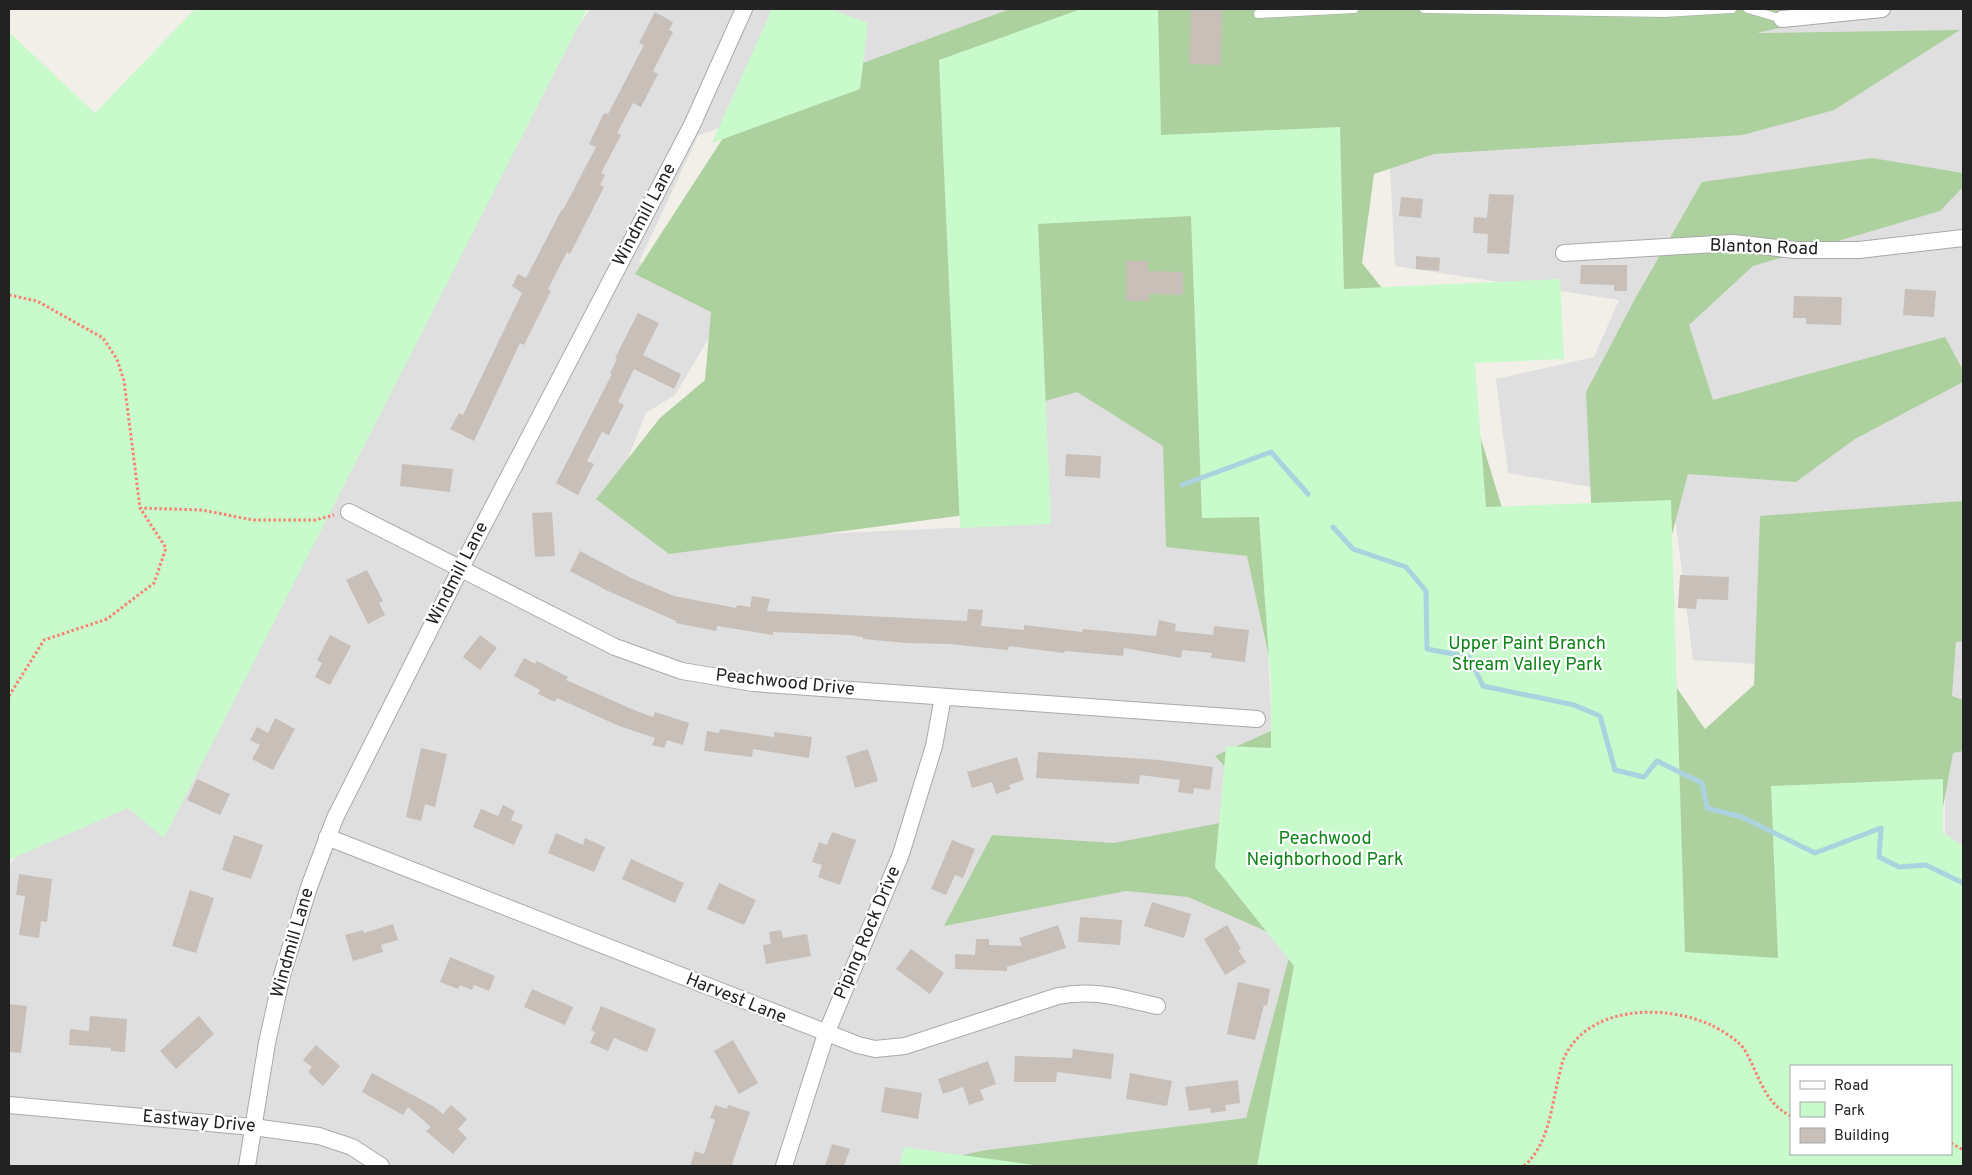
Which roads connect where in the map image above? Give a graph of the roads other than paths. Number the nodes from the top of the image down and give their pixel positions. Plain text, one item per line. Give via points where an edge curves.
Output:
1 (744, 9) edge
2 (1354, 9) edge
3 (1424, 9) edge
4 (1732, 9) edge
5 (1748, 9) edge
6 (1882, 9) edge
7 (1258, 14) dead end
8 (1778, 14) edge
9 (1963, 238) edge
10 (1564, 253) dead end
11 (350, 512) road end
12 (461, 568) junction
13 (943, 697) junction
14 (1257, 719) dead end
15 (327, 837) junction
16 (1157, 1006) dead end
17 (826, 1034) junction
18 (9, 1105) edge
19 (253, 1127) junction
20 (247, 1166) edge
21 (380, 1166) edge
22 (784, 1166) edge

1 - 12 street, Windmill Lane via 692,125
2 - 7 lane
3 - 4 lane via 1664,13
5 - 8 lane
6 - 8 street
9 - 10 street, Blanton Road via 1859,250 1794,250 1733,243
11 - 12 street, Peachwood Drive
12 - 13 street, Peachwood Drive via 615,647 682,671 753,683
12 - 15 street, Windmill Lane
13 - 14 street, Peachwood Drive
13 - 17 street, Piping Rock Drive via 934,746 901,854
15 - 17 street, Harvest Lane
15 - 19 street, Windmill Lane via 282,975
16 - 17 street, Harvest Lane via 1095,992 1058,996 889,1049 858,1045
17 - 22 street, Piping Rock Drive
18 - 19 street, Eastway Drive
19 - 20 street, Windmill Lane
19 - 21 street, Eastway Drive via 319,1136 352,1147

